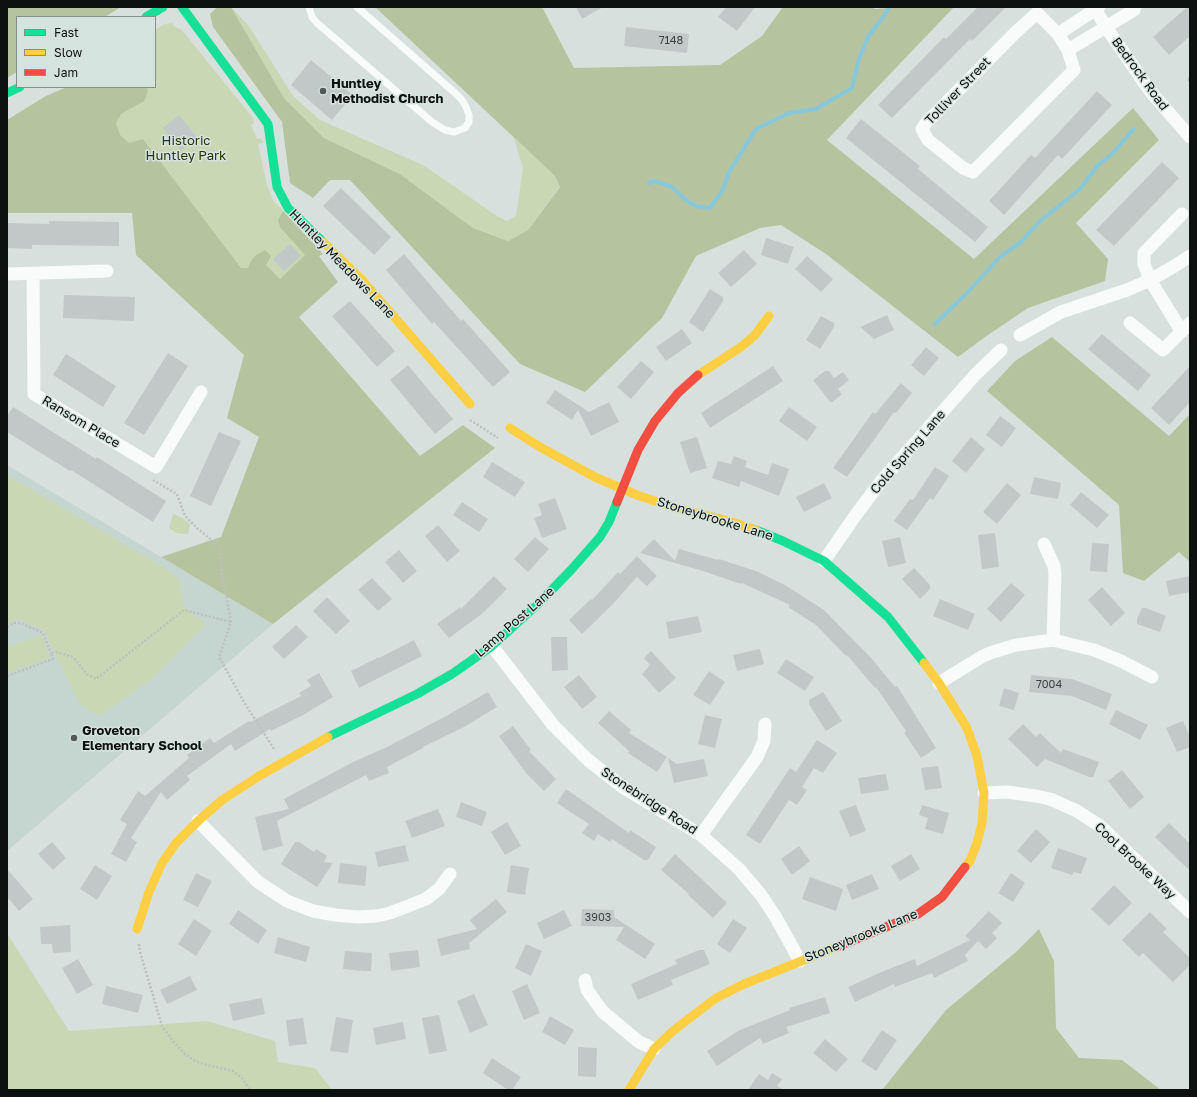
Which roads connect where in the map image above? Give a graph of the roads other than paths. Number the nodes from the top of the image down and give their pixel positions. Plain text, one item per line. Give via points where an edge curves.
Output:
1 (163, 7) edge
2 (182, 7) edge
3 (309, 7) edge
4 (357, 7) edge
5 (1135, 7) edge
6 (1096, 8) edge
7 (148, 16) edge
8 (1106, 27) junction
9 (1058, 34) junction
10 (1068, 50) junction
11 (18, 88) edge
12 (7, 93) edge
13 (1190, 138) edge
14 (1182, 214) dead end
15 (1190, 256) edge
16 (107, 271) dead end
17 (7, 274) edge
18 (33, 274) junction
19 (1150, 280) junction
20 (769, 316) dead end
21 (1130, 323) dead end
22 (1186, 327) edge
23 (1020, 336) dead end
24 (1000, 350) dead end
25 (201, 392) dead end
26 (470, 404) dead end
27 (510, 428) road end
28 (622, 488) junction
29 (1044, 544) dead end
30 (824, 562) junction
31 (1053, 640) junction
32 (492, 646) junction
33 (1152, 677) dead end
34 (939, 683) junction
35 (765, 724) dead end
36 (984, 793) junction
37 (198, 821) junction
38 (701, 835) junction
39 (450, 874) dead end
40 (1190, 912) edge
41 (137, 929) road end
42 (800, 961) junction
43 (585, 980) dead end
44 (654, 1049) junction
45 (629, 1090) edge

1 - 7 street
2 - 26 street, Huntley Meadows Lane via 268,124 277,187 288,208 362,280
3 - 4 lane via 317,23 432,122 454,132 465,128 469,122 469,115 462,100
5 - 8 street
6 - 8 street, Bedrock Road
6 - 9 street
8 - 10 street
8 - 13 street, Bedrock Road via 1150,91
9 - 10 street, Tolliver Street
9 - 10 street, Tolliver Street via 1037,13 926,123 922,129 928,140 963,168 973,172 1074,70
11 - 12 street
14 - 19 street via 1144,253 1144,264
15 - 19 street
16 - 18 street
17 - 18 street
18 - 25 street, Ransom Place via 34,394 156,467
19 - 22 street
19 - 23 street via 1061,312
20 - 28 street, Lamp Post Lane via 755,335 741,347 705,369 678,393 647,434
21 - 22 street via 1163,350
24 - 30 street, Cold Spring Lane via 974,375 882,480
27 - 28 street, Stoneybrooke Lane via 566,462
28 - 30 street, Stoneybrooke Lane via 676,508 759,531
28 - 32 street, Lamp Post Lane via 600,537 538,604
29 - 31 street via 1054,566 1055,575
30 - 34 street, Stoneybrooke Lane via 888,617
31 - 33 street via 1094,650
31 - 34 street via 1016,645 993,652
32 - 37 street, Lamp Post Lane via 452,674 417,694 282,762 222,800
32 - 38 street, Stonebridge Road via 553,724 588,760 624,788
34 - 36 street, Stoneybrooke Lane via 971,737
35 - 38 street via 764,740 758,756
36 - 40 street, Cool Brooke Way via 1007,792 1036,796 1077,811 1100,826
36 - 42 street, Stoneybrooke Lane via 982,823 970,861 942,897 918,914
37 - 39 street via 258,882 287,901 314,911 358,917 390,913 426,899 439,889
37 - 41 street, Lamp Post Lane via 176,843 162,863
38 - 42 street, Stonebridge Road via 739,869 761,895
42 - 44 street, Stoneybrooke Lane via 716,998
43 - 44 street via 587,990 603,1012 639,1042
44 - 45 street, Stoneybrooke Lane

